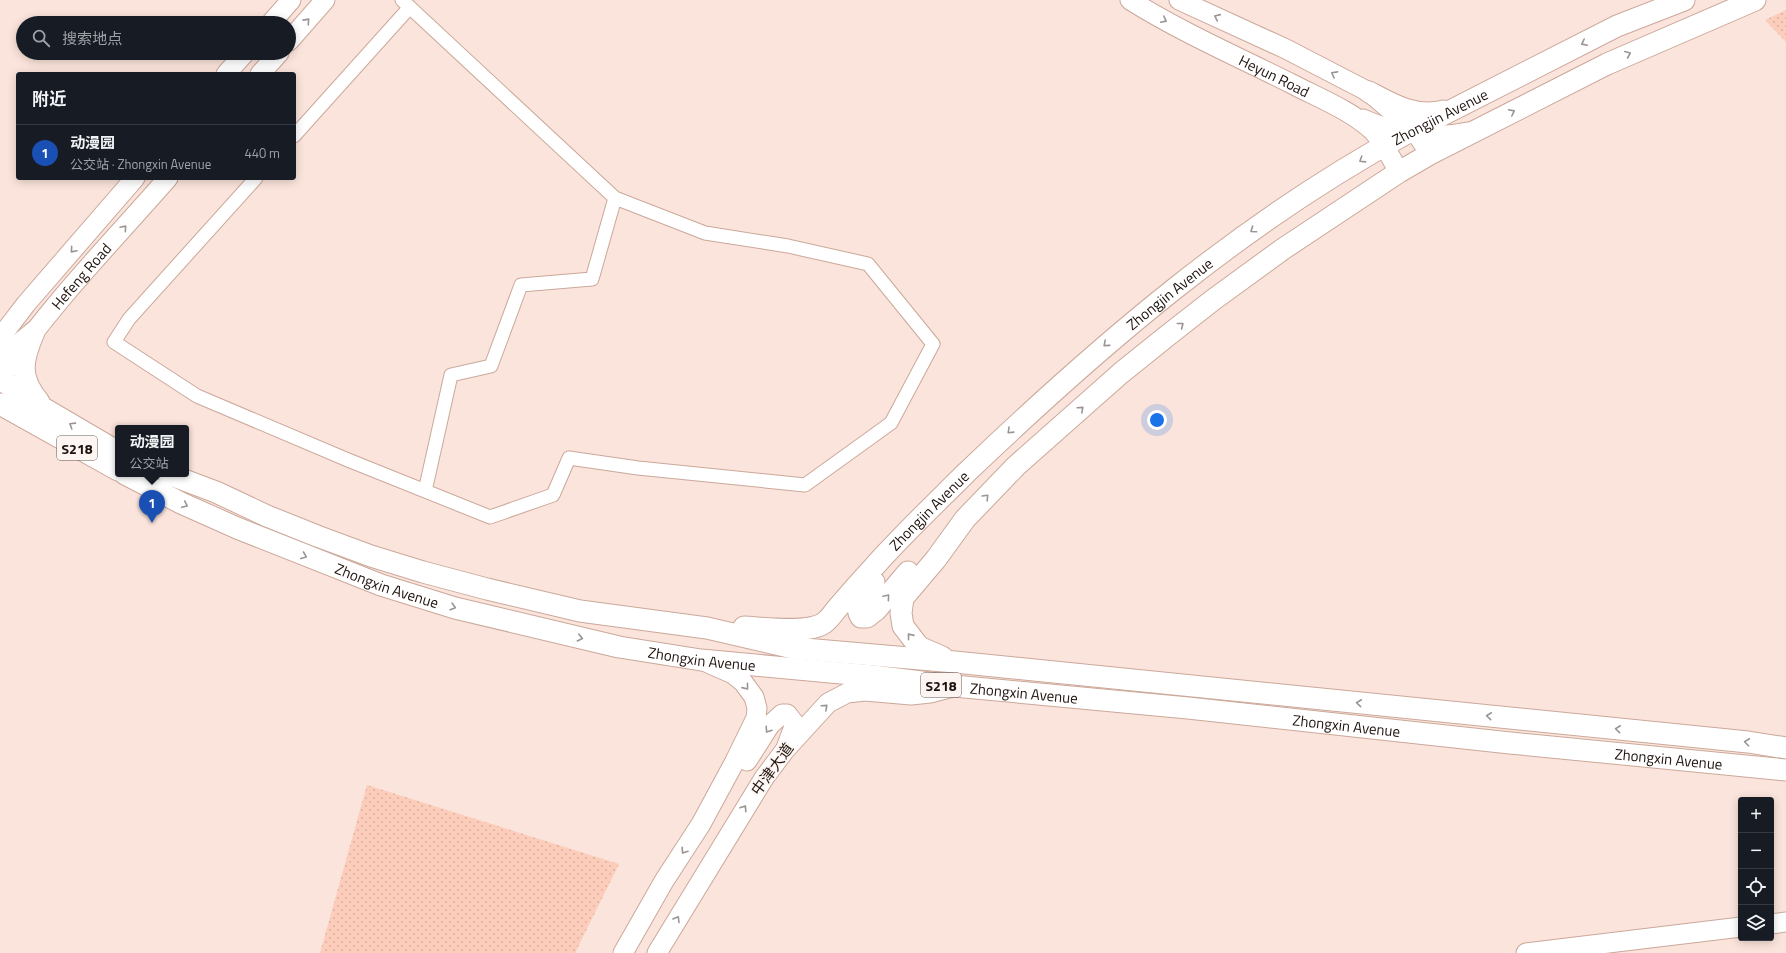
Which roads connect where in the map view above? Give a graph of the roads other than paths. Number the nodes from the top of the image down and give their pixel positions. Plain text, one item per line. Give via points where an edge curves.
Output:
1 (291, 0) edge
2 (325, 0) edge
3 (1130, 0) edge
4 (1179, 0) edge
5 (1684, 0) edge
6 (1755, 0) edge
7 (406, 4) edge
8 (277, 16) edge
9 (296, 33) edge
10 (238, 60) edge
11 (272, 60) edge
12 (228, 72) edge
13 (262, 72) edge
14 (1368, 92) junction
15 (1458, 107) junction
16 (1344, 110) junction
17 (1477, 130) junction
18 (1413, 133) junction
19 (296, 134) edge
20 (1384, 146) junction
21 (1430, 154) junction
22 (1399, 172) junction
23 (133, 180) edge
24 (166, 180) edge
25 (254, 180) edge
26 (615, 198) junction
27 (17, 315) junction
28 (0, 330) edge
29 (34, 332) junction
30 (0, 338) edge
31 (0, 370) edge
32 (0, 404) edge
33 (40, 417) junction
34 (115, 451) edge
35 (115, 468) edge
36 (131, 477) edge
37 (176, 477) edge
38 (426, 491) junction
39 (938, 500) junction
40 (965, 519) junction
41 (708, 628) junction
42 (701, 660) junction
43 (955, 662) junction
44 (954, 686) junction
45 (1786, 748) edge
46 (785, 750) junction
47 (1786, 770) edge
48 (701, 824) junction
49 (1786, 922) edge
50 (1774, 924) edge
51 (1738, 927) edge
52 (623, 953) edge
53 (657, 953) edge
54 (1526, 953) edge

1 - 8 street
9 -> 2 street
3 -> 16 street, Heyun Road via 1201,39
14 -> 4 street, Heyun Road via 1286,49
5 -> 15 main road, Zhongjin Avenue via 1617,26
17 -> 6 main road, Zhongjin Avenue via 1607,64
7 - 19 street
7 - 26 street
10 - 12 street
11 - 13 street
14 - 15 main road via 1413,112 1440,112
14 - 18 street, Heyun Road
15 - 18 main road, Zhongjin Avenue
16 - 18 street via 1367,121
16 - 20 street, Heyun Road via 1373,132
17 - 18 street via 1456,135
17 - 21 main road, Zhongjin Avenue
18 - 20 main road, Zhongjin Avenue
18 - 21 street, Heyun Road
20 - 22 street, Heyun Road
20 -> 39 main road, Zhongjin Avenue via 1287,207 1220,254 1121,331 1038,404
21 - 22 main road, Zhongjin Avenue
40 -> 22 main road, Zhongjin Avenue via 1016,466 1167,336 1283,249
23 -> 27 street, Hefeng Road
29 -> 24 street, Hefeng Road
25 - 38 street via 129,319 114,342 197,396
26 - 38 street via 592,279 521,286 490,366 451,374
26 - 38 street via 705,233 788,246 868,264 933,344 891,423 804,485 638,468 569,458 552,495 490,517
27 - 28 street
27 - 30 street, Hefeng Road
27 - 31 street via 8,337
29 - 31 main road
29 - 33 main road via 25,354 24,374
31 - 33 main road, S218
32 - 33 main road, S218
34 -> 33 main road, S218
33 - 35 main road, S218
36 -> 42 main road, Zhongxin Avenue / S218 via 236,528 381,586 549,632 619,647
37 - 41 main road, Zhongxin Avenue / S218 via 317,536 423,572 580,611
39 -> 40 main road via 914,537 861,599 858,612 861,617 867,617 876,610 918,560
39 - 41 main road, Zhongjin Avenue via 822,624 803,629 729,626
43 -> 40 main road, Zhongjin Avenue via 919,647 903,626 901,613 903,598
41 - 43 main road, Zhongxin Avenue / S218 via 793,648
42 - 44 main road, Zhongxin Avenue / S218
42 -> 48 street via 733,674 744,682 754,697 757,708 751,730
45 -> 43 main road, Zhongxin Avenue / S218 via 1748,742
46 -> 44 street, 中津大道 via 828,703 847,693 930,693
44 - 47 main road, Zhongxin Avenue / S218
46 -> 48 street via 794,724 787,714 782,714 770,725
53 -> 46 street, 中津大道 via 743,810
48 -> 52 street
49 - 50 street
51 - 54 street

